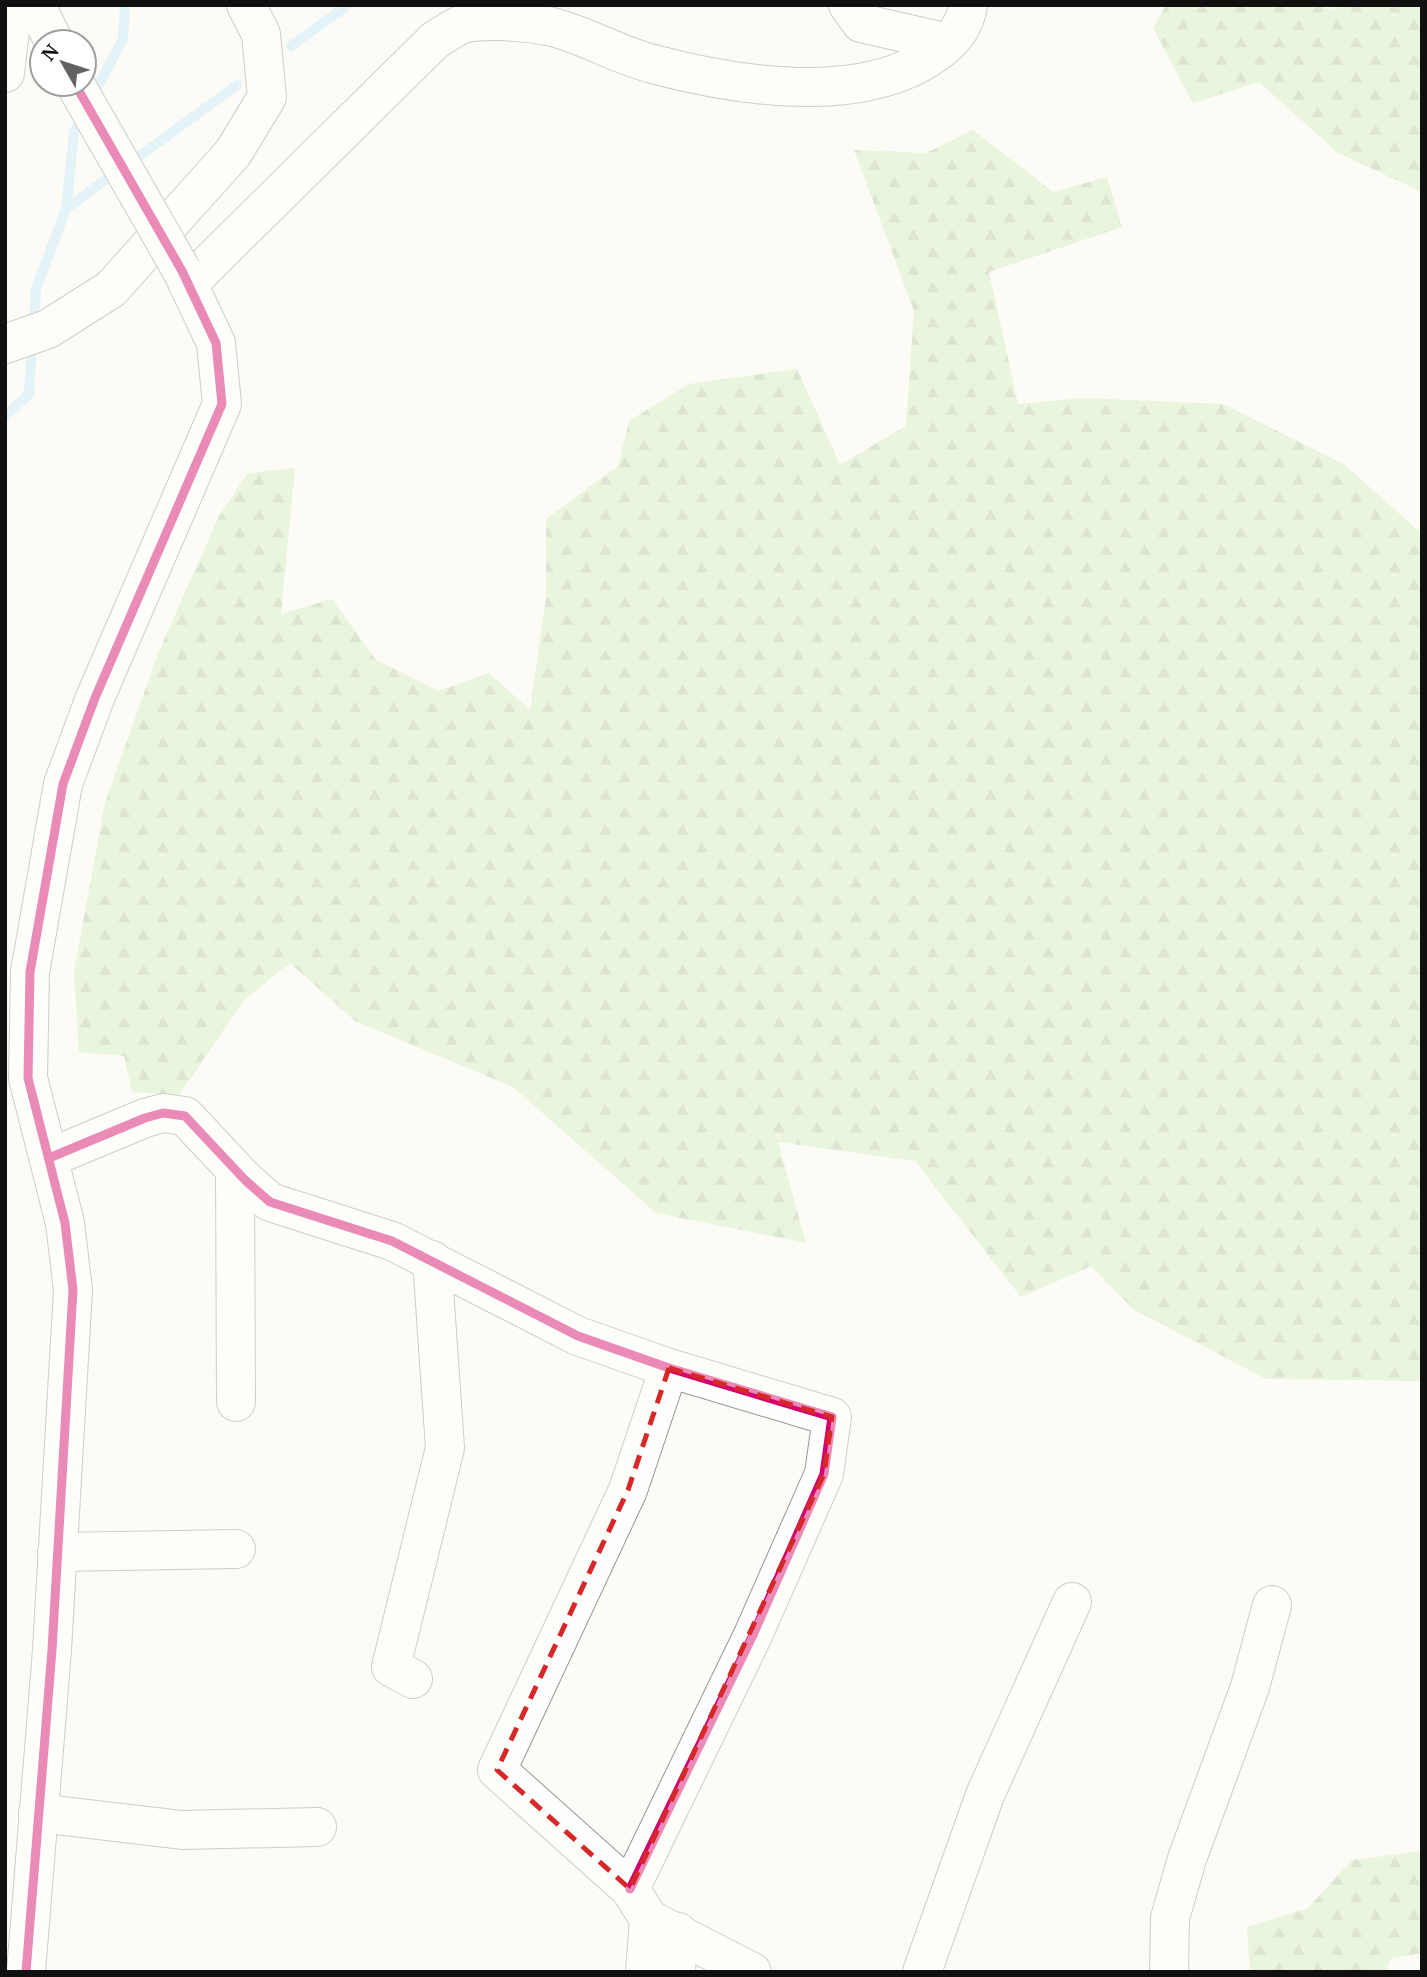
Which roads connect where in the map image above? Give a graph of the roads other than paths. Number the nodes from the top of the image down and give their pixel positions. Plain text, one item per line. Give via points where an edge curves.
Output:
1 (13, 5) edge
2 (36, 5) edge
3 (246, 5) edge
4 (848, 5) edge
5 (968, 5) edge
6 (47, 28) edge
7 (948, 44) junction
8 (5, 73) edge
9 (83, 98) edge
10 (185, 277) junction
11 (8, 343) edge
12 (49, 1158) junction
13 (235, 1170) junction
14 (432, 1260) junction
15 (669, 1368) junction
16 (236, 1402) dead end
17 (236, 1549) dead end
18 (57, 1552) junction
19 (1072, 1602) dead end
20 (1272, 1605) dead end
21 (413, 1679) dead end
22 (38, 1812) junction
23 (317, 1826) dead end
24 (652, 1913) junction
25 (26, 1972) edge
26 (645, 1972) edge
27 (676, 1972) edge
28 (752, 1972) edge
29 (922, 1972) edge
30 (1169, 1972) edge

1 - 8 street
2 - 6 street
3 - 11 street via 261,33 267,97 233,153 111,289 48,330
4 - 7 street via 861,23
5 - 7 street via 965,22
7 - 10 street via 921,64 877,79 766,86 649,64 548,26 463,24 435,40
9 - 10 street, bridge
10 - 12 street via 216,343 222,404 95,698 64,784 30,972 28,1078
12 - 13 street via 163,1113 185,1116
12 - 18 street via 65,1223 73,1290
13 - 14 street via 270,1202 380,1236
13 - 16 street
14 - 15 street via 578,1336
14 - 21 street via 445,1448 391,1667
15 - 24 street via 628,1490 496,1770
15 - 24 street via 832,1417 824,1474 753,1635
17 - 18 street
18 - 22 street
19 - 29 street via 985,1795
20 - 30 street via 1250,1687 1170,1918
22 - 23 street via 183,1830
22 - 25 street
24 - 26 street
24 - 27 street
24 - 28 street

